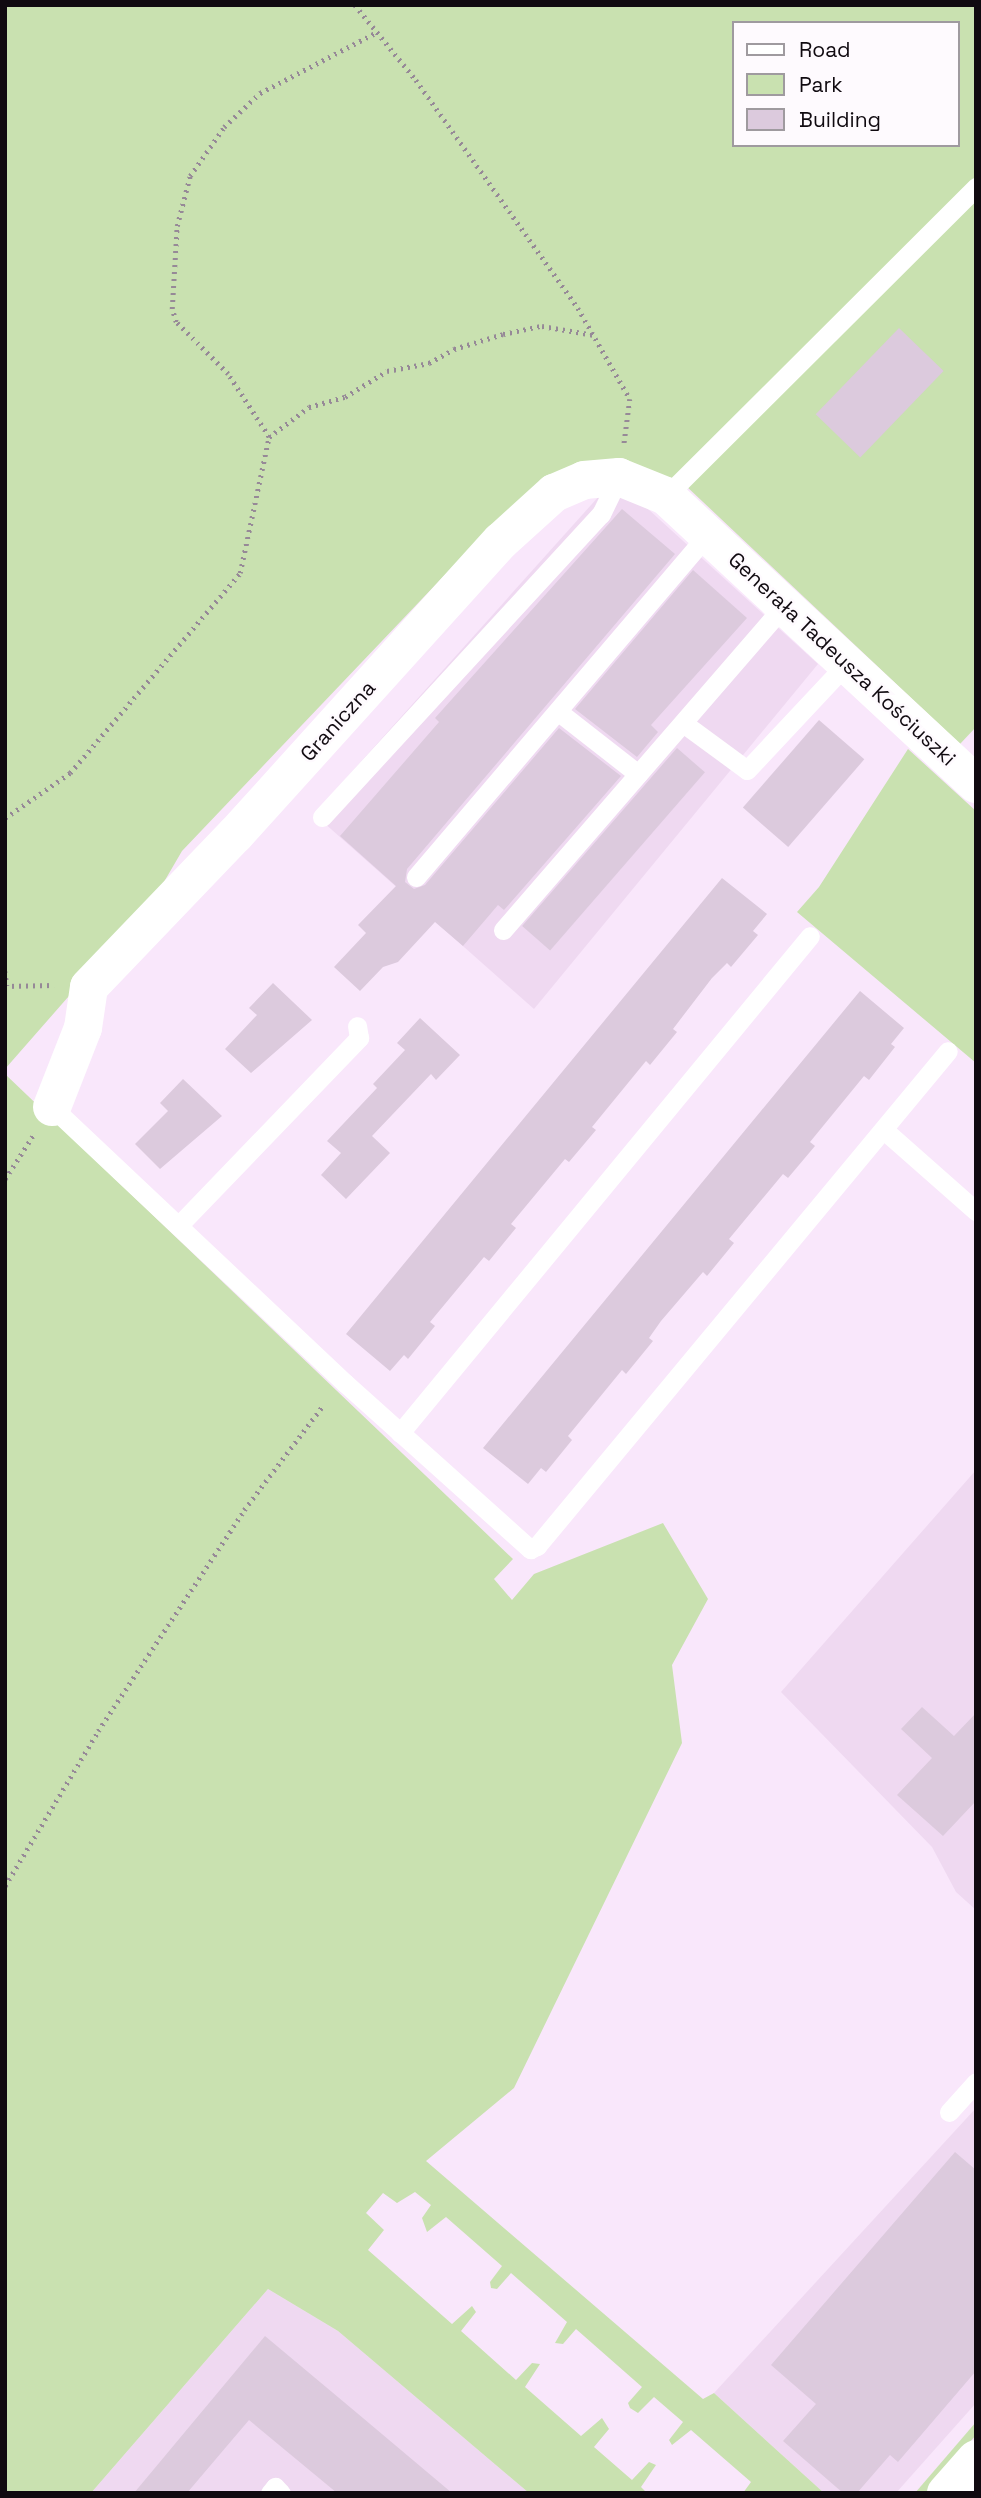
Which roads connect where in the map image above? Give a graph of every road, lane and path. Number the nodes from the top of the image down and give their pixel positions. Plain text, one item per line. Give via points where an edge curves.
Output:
1 (355, 5) edge
2 (377, 32) junction
3 (976, 187) edge
4 (594, 335) junction
5 (269, 437) junction
6 (619, 477) junction
7 (666, 496) junction
8 (708, 534) junction
9 (785, 605) junction
10 (847, 663) junction
11 (560, 713) junction
12 (683, 723) junction
13 (638, 774) junction
14 (976, 784) edge
15 (322, 817) dead end
16 (5, 818) edge
17 (416, 877) dead end
18 (503, 930) dead end
19 (810, 936) dead end
20 (5, 971) edge
21 (6, 986) edge
22 (89, 987) junction
23 (357, 1026) dead end
24 (948, 1051) dead end
25 (52, 1107) junction
26 (884, 1130) junction
27 (5, 1179) edge
28 (976, 1211) edge
29 (179, 1225) junction
30 (321, 1407) dead end
31 (400, 1433) junction
32 (5, 1886) edge
33 (976, 2082) edge
34 (949, 2112) dead end
35 (976, 2459) edge
36 (270, 2493) edge
37 (281, 2493) edge
38 (946, 2493) edge

1 - 2 path
2 - 4 path
2 - 5 path via 260,93 224,127 190,176 177,226 172,309 176,322 228,374
3 - 7 lane
4 - 5 path via 542,326 454,349 429,363 387,371 345,397 309,407
4 - 6 path via 630,399
5 - 16 path via 240,573 70,773
6 - 7 street, Graniczna
6 - 15 lane via 601,514
6 - 22 street, Graniczna via 584,480 554,493 527,514 227,845
7 - 8 street, Graniczna
8 - 9 street, Generała Tadeusza Kościuszki
8 - 11 lane
9 - 10 street, Generała Tadeusza Kościuszki
9 - 12 lane
10 - 12 lane via 747,770
10 - 14 street, Generała Tadeusza Kościuszki
11 - 13 lane
11 - 17 lane
12 - 13 lane
13 - 18 lane
19 - 31 lane
20 - 21 path
21 - 22 path
22 - 25 street via 83,1028
23 - 29 lane via 359,1038
24 - 26 lane
25 - 27 path
25 - 29 lane
26 - 28 lane
26 - 31 lane via 537,1546 523,1545
29 - 31 lane
30 - 32 path via 244,1510 175,1614
33 - 34 lane
35 - 38 street
36 - 37 lane via 275,2487

